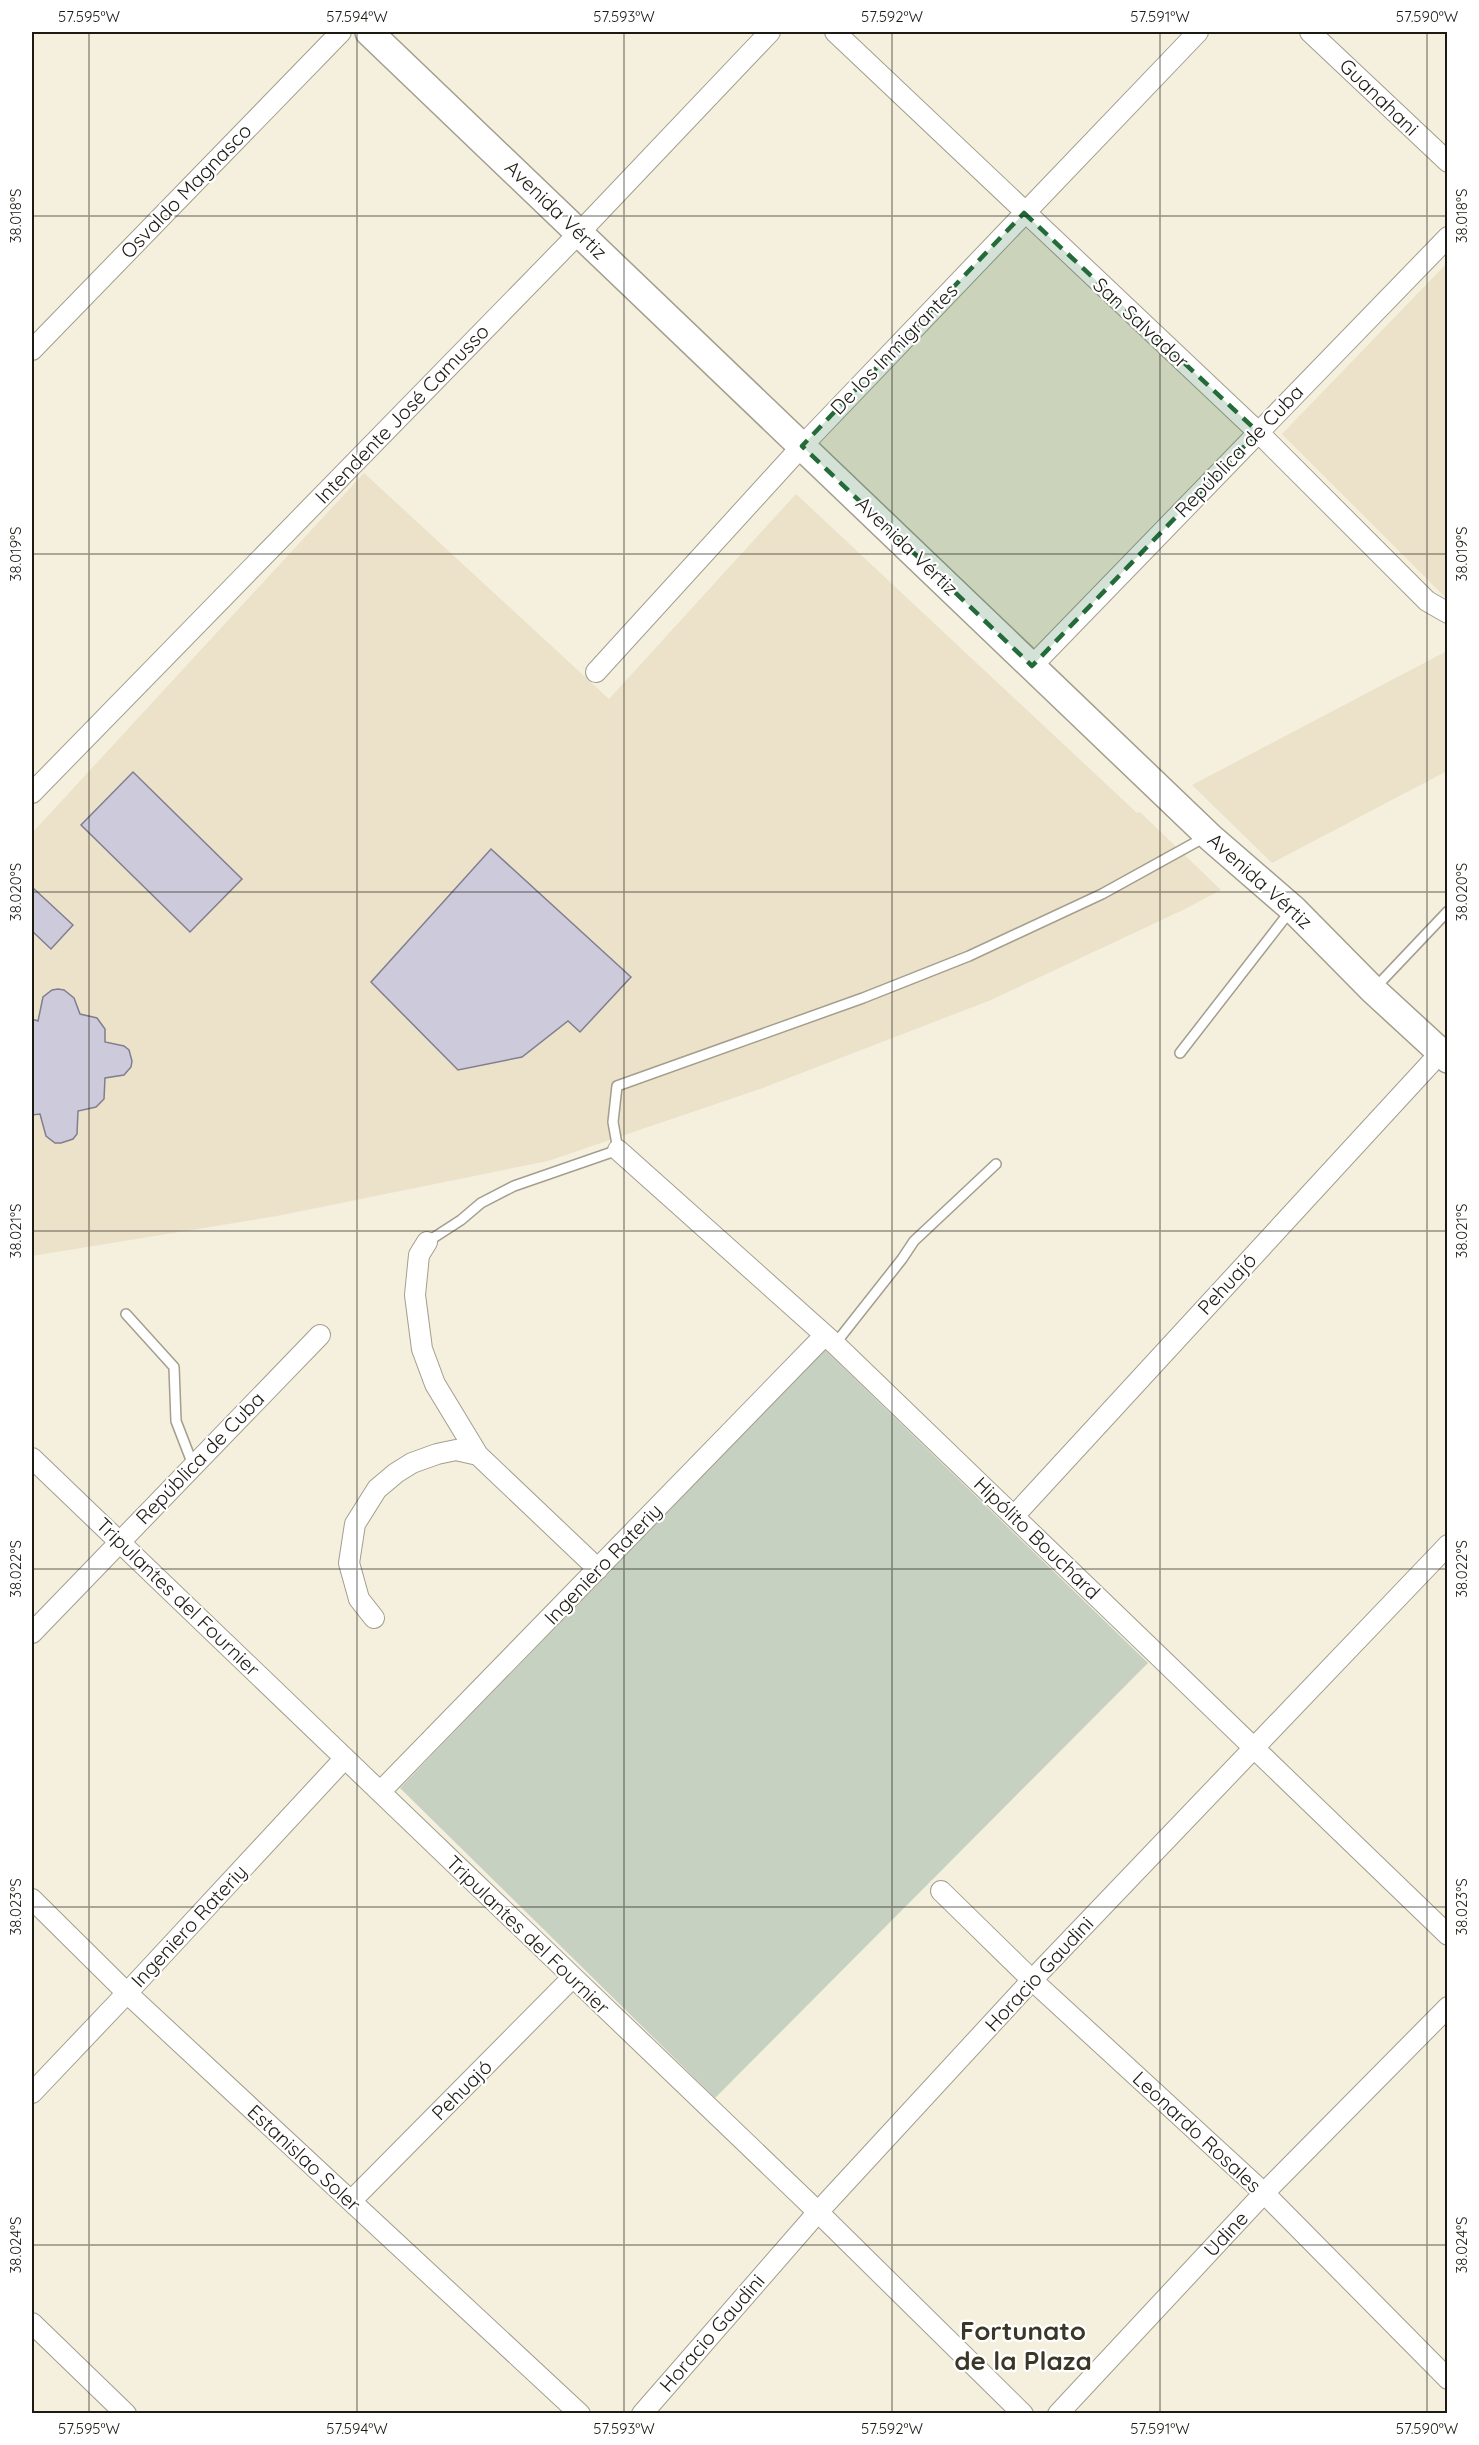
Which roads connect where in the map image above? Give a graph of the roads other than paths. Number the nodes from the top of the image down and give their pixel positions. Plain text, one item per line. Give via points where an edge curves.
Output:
1 (341, 32) edge
2 (369, 32) edge
3 (770, 32) edge
4 (835, 32) edge
5 (1198, 32) edge
6 (1310, 32) edge
7 (1448, 162) edge
8 (1024, 213) junction
9 (579, 233) junction
10 (1448, 237) edge
11 (32, 350) edge
12 (1258, 432) junction
13 (802, 446) junction
14 (1448, 613) edge
15 (1032, 666) junction
16 (596, 672) dead end
17 (32, 793) edge
18 (1209, 835) junction
19 (1293, 909) junction
20 (1448, 911) edge
21 (1373, 990) junction
22 (1180, 1053) dead end
23 (1444, 1056) edge
24 (618, 1150) junction
25 (996, 1164) dead end
26 (428, 1242) joint
27 (126, 1314) dead end
28 (320, 1335) dead end
29 (830, 1339) junction
30 (478, 1455) junction
31 (32, 1458) edge
32 (193, 1465) junction
33 (1014, 1516) junction
34 (120, 1540) junction
35 (1448, 1545) edge
36 (598, 1569) junction
37 (374, 1618) dead end
38 (32, 1633) edge
39 (1254, 1749) junction
40 (345, 1758) junction
41 (381, 1791) junction
42 (941, 1891) dead end
43 (32, 1899) edge
44 (1448, 1935) edge
45 (572, 1978) junction
46 (1032, 1980) junction
47 (127, 1993) junction
48 (1448, 2007) edge
49 (32, 2093) edge
50 (1264, 2193) junction
51 (351, 2201) junction
52 (818, 2212) junction
53 (32, 2323) edge
54 (1448, 2379) edge
55 (126, 2414) edge
56 (580, 2414) edge
57 (642, 2414) edge
58 (1023, 2414) edge
59 (1058, 2414) edge

1 - 11 street, Osvaldo Magnasco
2 - 9 street, Avenida Vértiz
3 - 9 street, Intendente José Camusso
4 - 8 street, San Salvador
5 - 8 street, De los Inmigrantes
6 - 7 street, Guanahani
8 - 12 street, San Salvador
8 - 13 street, De los Inmigrantes
9 - 13 street, Avenida Vértiz
9 - 17 street, Intendente José Camusso
10 - 12 street, República de Cuba
12 - 14 street, San Salvador via 1427,601
12 - 15 street, República de Cuba
13 - 15 street, Avenida Vértiz
13 - 16 street, De los Inmigrantes
15 - 18 street, Avenida Vértiz
18 - 19 street, Avenida Vértiz
18 - 24 lane via 1102,894 969,956 617,1086 613,1122
19 - 21 street, Avenida Vértiz
19 - 22 lane
20 - 21 lane
21 - 23 street, Avenida Vértiz
23 - 33 street, Pehuajó
24 - 26 lane via 514,1186 481,1203
24 - 29 street, Hipólito Bouchard
25 - 29 lane via 914,1241
26 - 30 street via 419,1255 415,1284 422,1349 435,1384
27 - 32 lane via 174,1367 176,1421
28 - 32 street, República de Cuba
29 - 33 street, Hipólito Bouchard
29 - 36 street, Ingeniero Rateriy
30 - 36 street
30 - 37 street via 456,1450 437,1454 412,1463 377,1489 355,1524 349,1563 359,1599
31 - 34 street, Tripulantes del Fournier
32 - 34 street, República de Cuba
33 - 39 street, Hipólito Bouchard
34 - 38 street, República de Cuba
34 - 40 street, Tripulantes del Fournier
35 - 39 street, Horacio Gaudini
36 - 41 street, Ingeniero Rateriy
39 - 44 street, Hipólito Bouchard
39 - 46 street, Horacio Gaudini
40 - 41 street, Tripulantes del Fournier
40 - 47 street, Ingeniero Rateriy
41 - 45 street, Tripulantes del Fournier
42 - 46 street, Leonardo Rosales
43 - 47 street, Estanislao Soler
45 - 51 street, Pehuajó
45 - 52 street, Tripulantes del Fournier
46 - 50 street, Leonardo Rosales
46 - 52 street, Horacio Gaudini
47 - 49 street, Ingeniero Rateriy
47 - 51 street, Estanislao Soler
48 - 50 street, Udine
50 - 54 street, Leonardo Rosales
50 - 59 street, Udine
51 - 56 street, Estanislao Soler
52 - 57 street, Horacio Gaudini
52 - 58 street, Tripulantes del Fournier
53 - 55 street

